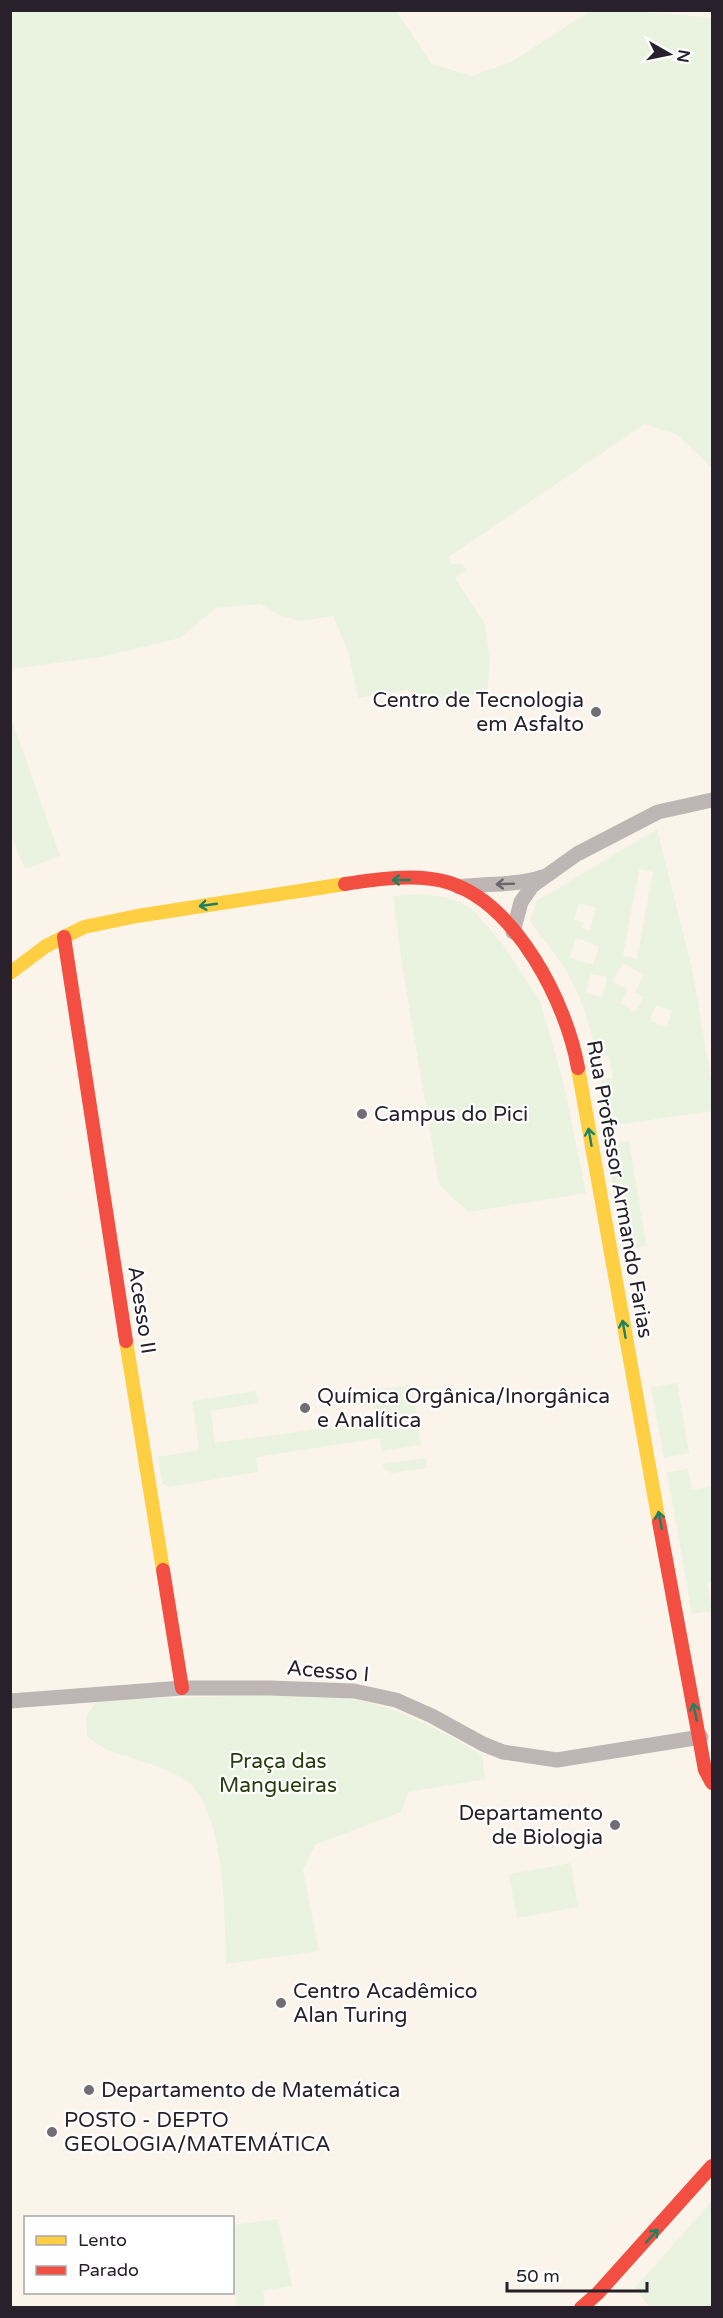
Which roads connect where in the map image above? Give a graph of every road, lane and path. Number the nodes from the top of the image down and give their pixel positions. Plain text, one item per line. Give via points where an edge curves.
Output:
1 (712, 800) edge
2 (550, 874) junction
3 (459, 887) junction
4 (513, 932) junction
5 (64, 937) junction
6 (10, 973) edge
7 (182, 1688) junction
8 (10, 1701) edge
9 (701, 1737) junction
10 (712, 1783) edge
11 (712, 2166) edge
12 (581, 2307) edge

1 - 2 street via 658,812 577,854
2 -> 3 street via 526,882
2 - 4 street via 532,886 521,902
3 - 4 street, Rua Professor Armando Farias via 489,905
3 -> 5 street, Rua Professor Armando Farias via 435,881 367,881 137,916 84,927
9 -> 4 street, Rua Professor Armando Farias via 574,1045 554,991
5 - 6 street, Rua Professor Armando Farias
5 - 7 street, Acesso II
7 - 8 street, Acesso I
7 - 9 street, Acesso I via 354,1691 396,1701 503,1752 557,1760
9 - 10 street, Rua Professor Armando Farias via 705,1770
12 -> 11 street

